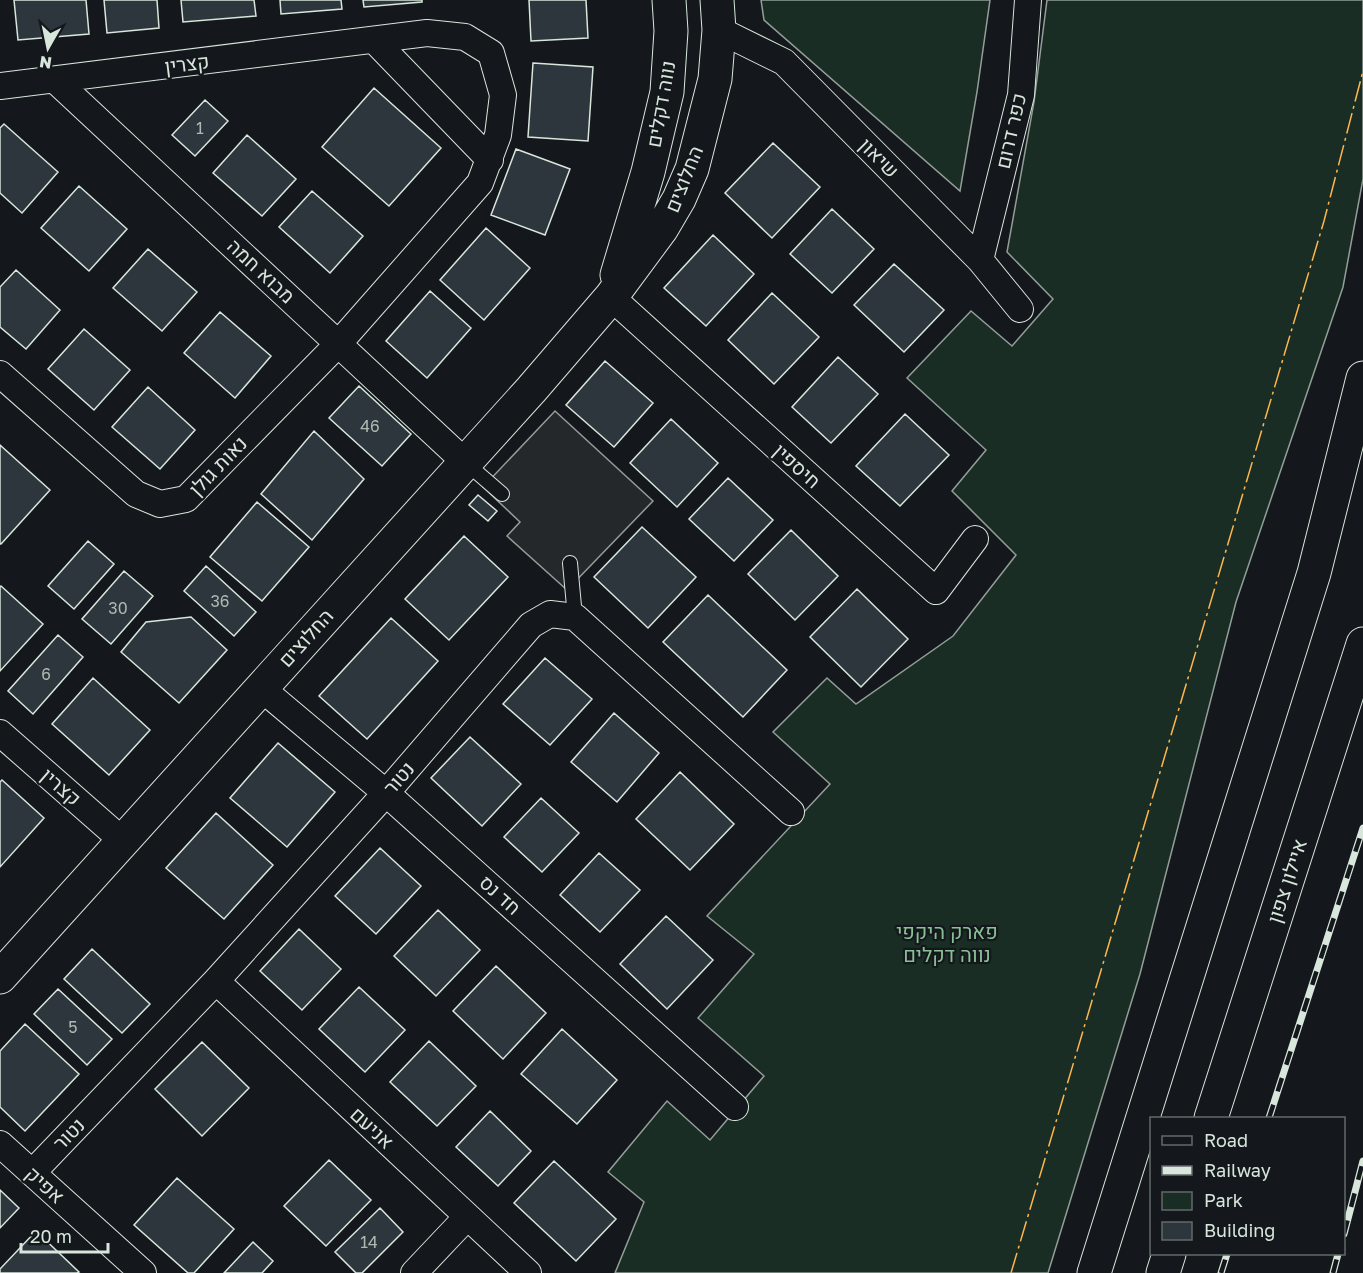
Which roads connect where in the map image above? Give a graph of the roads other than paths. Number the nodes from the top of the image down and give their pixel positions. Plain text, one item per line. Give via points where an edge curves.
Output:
1 (669, 0) edge
2 (1028, 0) edge
3 (718, 15) edge
4 (374, 40) junction
5 (55, 80) junction
6 (0, 86) edge
7 (490, 160) junction
8 (648, 172) joint
9 (980, 260) junction
10 (610, 297) junction
11 (1020, 309) dead end
12 (339, 343) junction
13 (0, 374) edge
14 (1363, 378) edge
15 (1363, 450) edge
16 (465, 462) junction
17 (502, 494) dead end
18 (975, 539) dead end
19 (570, 563) dead end
20 (1314, 573) junction
21 (575, 617) junction
22 (1363, 644) edge
23 (261, 688) junction
24 (0, 733) edge
25 (386, 793) junction
26 (791, 812) dead end
27 (123, 841) junction
28 (0, 977) edge
29 (216, 981) junction
30 (735, 1107) dead end
31 (1212, 1117) edge
32 (0, 1144) edge
33 (32, 1173) junction
34 (467, 1217) junction
35 (1169, 1255) edge
36 (142, 1273) edge
37 (414, 1273) edge
38 (528, 1273) edge
39 (1094, 1273) edge
40 (1163, 1273) edge

1 - 8 main road, נווה דקלים via 667,92
2 - 9 street, כפר דרום via 1021,95
3 - 9 street, שיאון via 784,62
3 - 10 main road, החלוצים via 716,79 680,199
4 - 5 street, קצרין
4 - 7 street
4 - 7 street, קצרין via 427,33 465,37 491,53 503,95
5 - 6 street, קצרין
5 - 12 street, מבוא חמה
7 - 12 street, קצרין via 480,183
8 - 10 main road, החלוצים
9 - 11 street, שיאון
10 - 16 main road, החלוצים
10 - 18 street, חיספין via 936,591
12 - 13 street, נאות גולן via 186,499 160,504 136,494
12 - 16 street, מבוא חמה
14 - 20 main road
15 - 20 main road
16 - 17 lane
16 - 23 main road, החלוצים
19 - 21 lane
20 - 39 main road
21 - 25 street, נטור via 550,614 531,625
21 - 26 street
22 - 31 main road, איילון צפון
23 - 25 street, חד נס
23 - 27 main road, החלוצים
24 - 27 street, קצרין
25 - 29 street, נטור
25 - 30 street, חד נס
27 - 28 main road, החלוצים
29 - 33 street, נטור
29 - 34 street, אניעם
32 - 33 street, אפיק
33 - 36 street, אפיק
34 - 37 street
34 - 38 street, אניעם
35 - 40 main road

